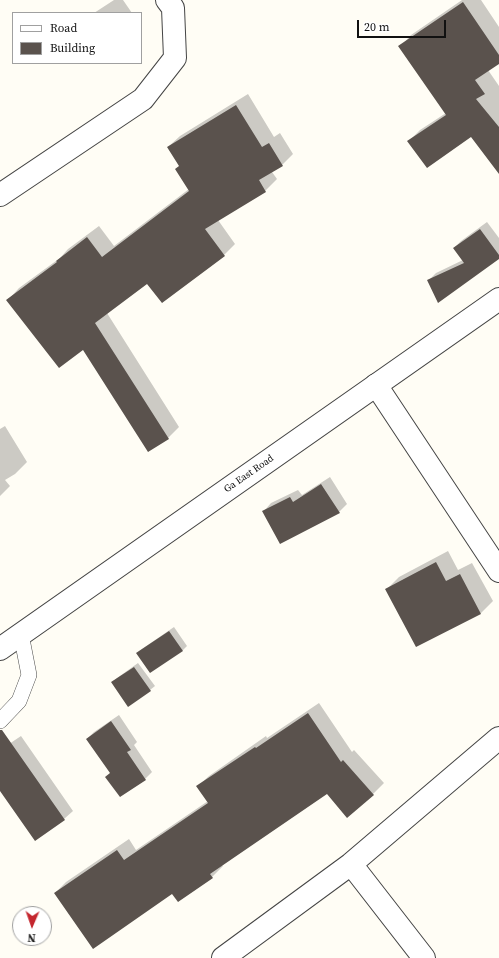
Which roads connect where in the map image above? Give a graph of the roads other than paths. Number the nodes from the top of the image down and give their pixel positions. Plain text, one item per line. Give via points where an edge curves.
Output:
1 (167, 0) edge
2 (0, 196) edge
3 (499, 299) edge
4 (376, 385) junction
5 (499, 571) edge
6 (21, 634) junction
7 (0, 649) edge
8 (0, 721) edge
9 (499, 738) edge
10 (351, 864) junction
11 (223, 958) edge
12 (424, 958) edge

1 - 2 street via 173,8 175,58 143,99
3 - 4 street, Ga East Road
4 - 5 street
4 - 6 street, Ga East Road
6 - 7 street, Ga East Road
6 - 8 lane via 29,675 19,701
9 - 10 street
10 - 11 street
10 - 12 street

